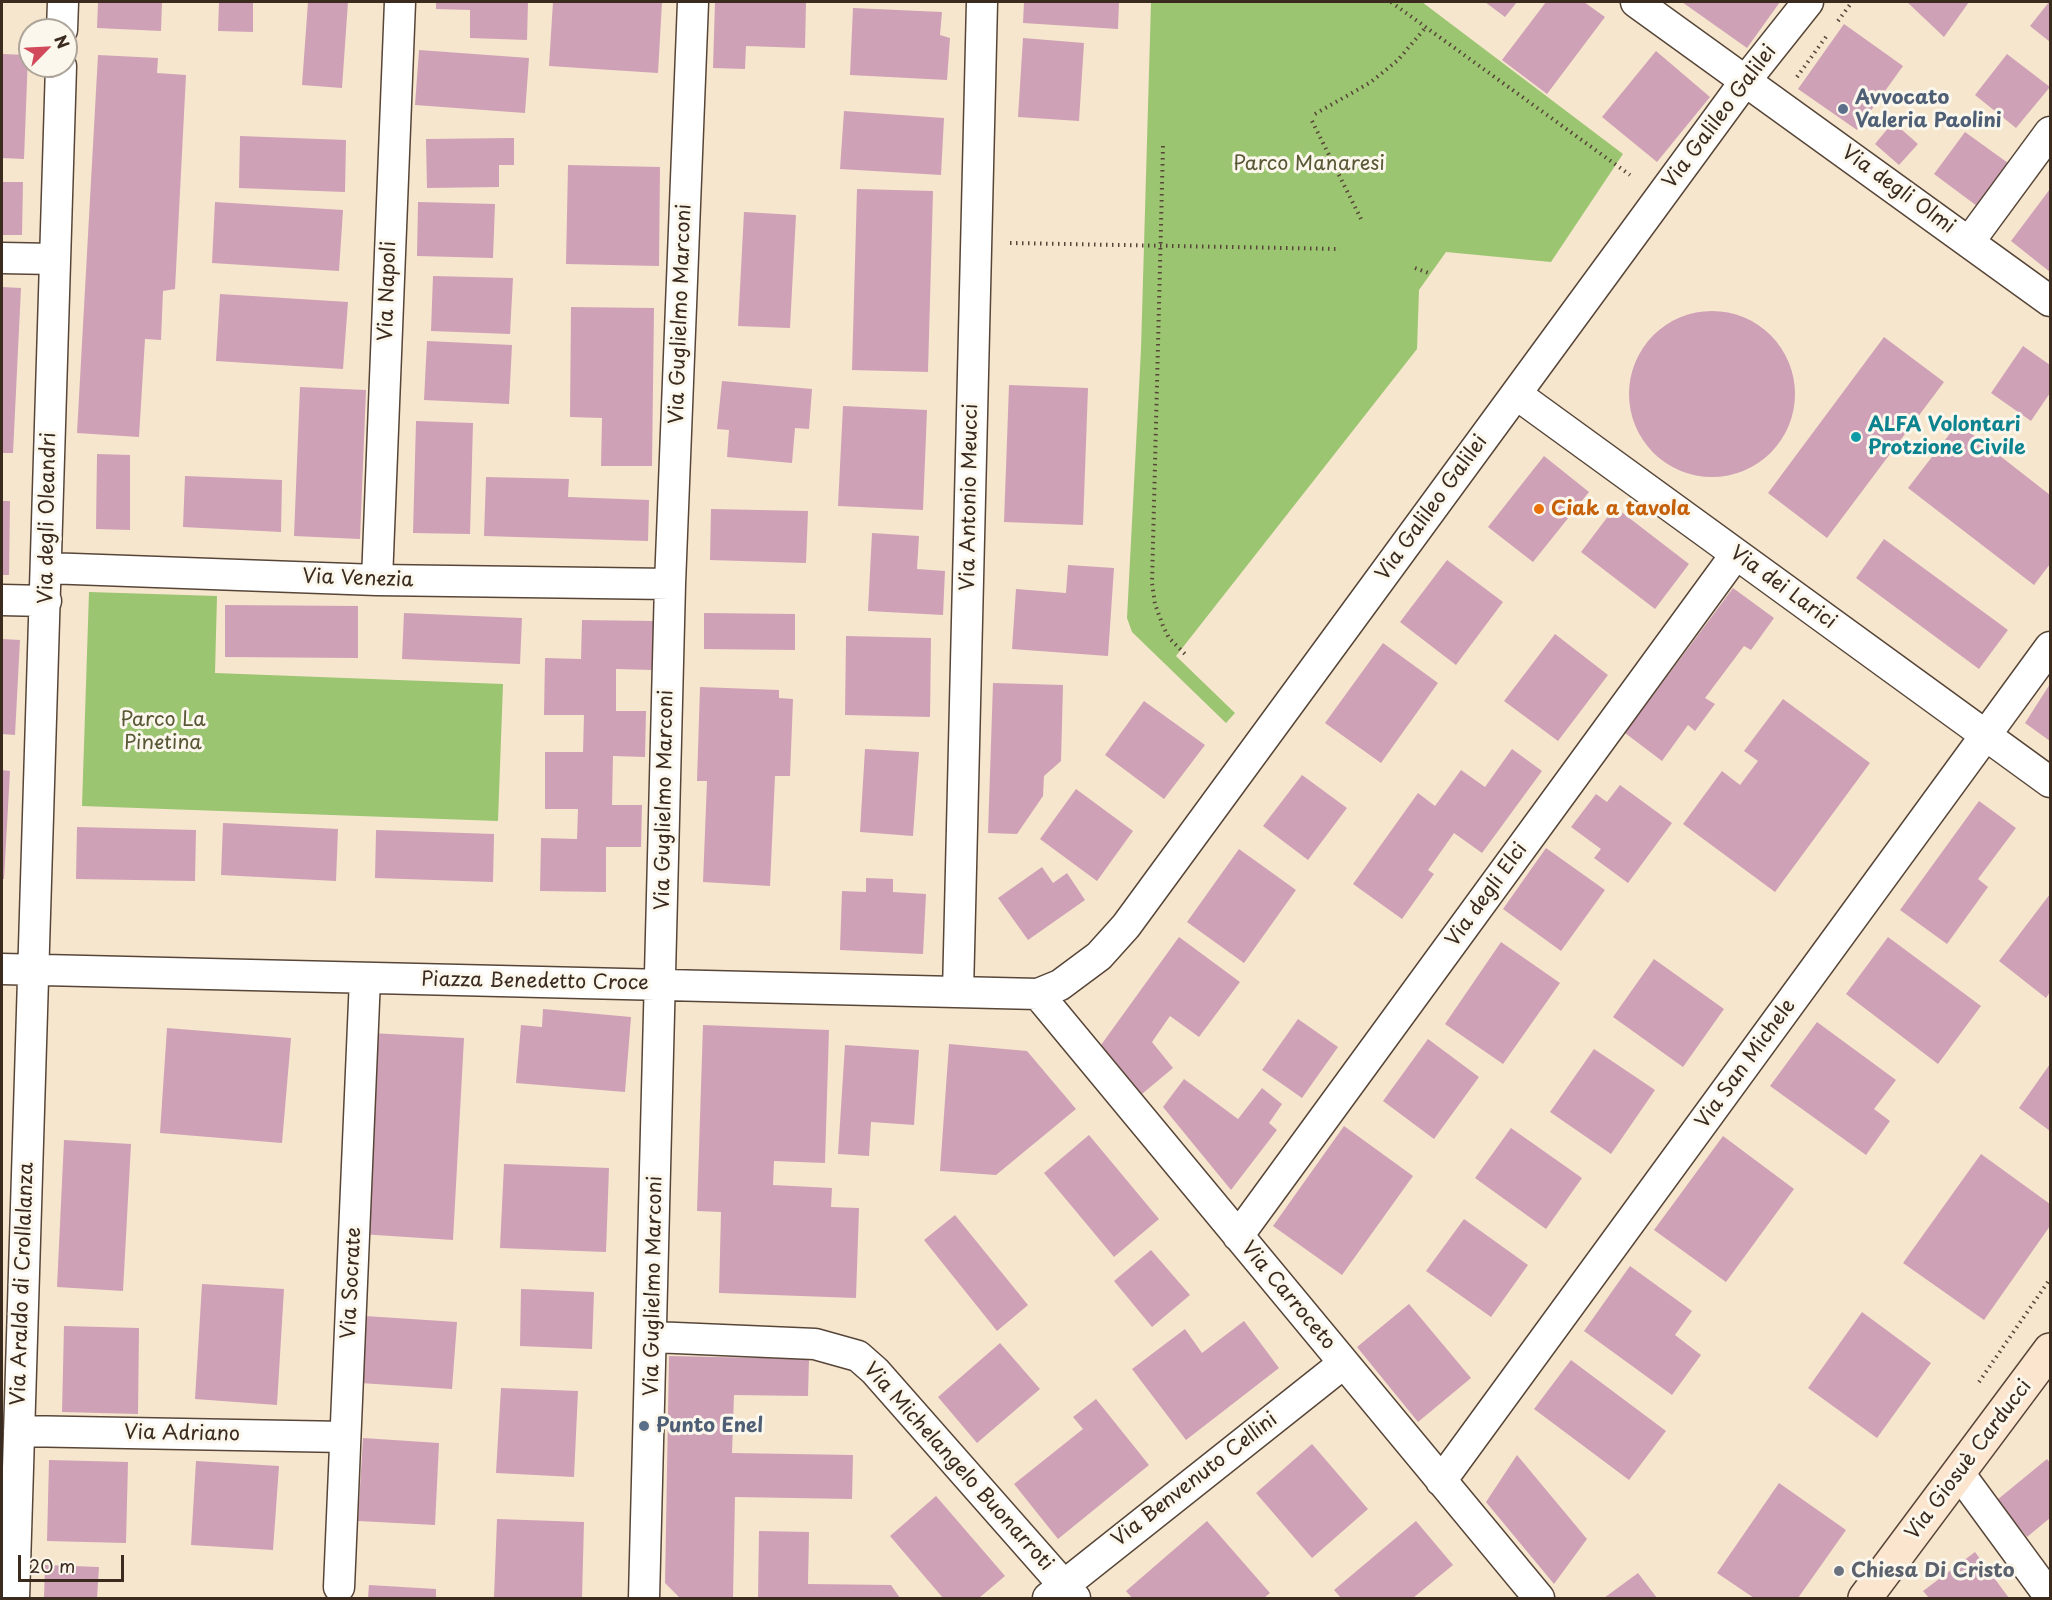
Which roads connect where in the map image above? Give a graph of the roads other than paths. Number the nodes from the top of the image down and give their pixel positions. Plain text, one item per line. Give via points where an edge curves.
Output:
1 (63, 2) edge
2 (400, 2) edge
3 (693, 2) edge
4 (982, 2) edge
5 (1636, 2) edge
6 (1808, 2) edge
7 (62, 18) edge
8 (61, 78) edge
9 (1746, 81) junction
10 (2050, 132) edge
11 (1969, 242) junction
12 (2, 258) edge
13 (54, 259) junction
14 (2050, 301) edge
15 (1516, 394) junction
16 (1736, 554) junction
17 (46, 568) junction
18 (376, 580) junction
19 (670, 584) junction
20 (2, 600) edge
21 (46, 601) junction
22 (2050, 647) edge
23 (1985, 735) junction
24 (2050, 782) edge
25 (2, 969) edge
26 (31, 970) junction
27 (365, 978) junction
28 (661, 985) junction
29 (958, 992) junction
30 (1038, 994) junction
31 (1238, 1236) junction
32 (12, 1298) edge
33 (653, 1337) junction
34 (2050, 1350) edge
35 (1344, 1363) junction
36 (19, 1431) junction
37 (345, 1437) junction
38 (1959, 1473) junction
39 (1441, 1481) junction
40 (339, 1587) dead end
41 (1062, 1594) edge
42 (2050, 1597) edge
43 (14, 1599) edge
44 (644, 1599) edge
45 (1539, 1599) edge
46 (1865, 1599) edge

1 - 7 street
2 - 18 street, Via Napoli
3 - 19 street, Via Guglielmo Marconi
4 - 29 street, Via Antonio Meucci
5 - 9 street, Via degli Olmi
6 - 9 street, Via Galileo Galilei
8 - 13 street, Via degli Oleandri
9 - 11 street, Via degli Olmi
9 - 15 street, Via Galileo Galilei
10 - 11 street
11 - 14 street, Via degli Olmi
12 - 13 street
13 - 17 street, Via degli Oleandri
15 - 16 street, Via dei Larici
15 - 30 street, Via Galileo Galilei via 1118,938 1071,979
16 - 23 street, Via dei Larici
16 - 31 street, Via degli Elci
17 - 18 street, Via Venezia
17 - 21 street, Via degli Oleandri
18 - 19 street, Via Venezia
19 - 28 street, Via Guglielmo Marconi
20 - 21 street
21 - 26 street, Via degli Oleandri
22 - 23 street, Via San Michele
23 - 24 street, Via dei Larici
23 - 39 street, Via San Michele
25 - 26 street, Piazza Benedetto Croce
26 - 27 street, Piazza Benedetto Croce
26 - 32 street, Via Araldo di Crollalanza
27 - 28 street, Piazza Benedetto Croce
27 - 37 street, Via Socrate
28 - 29 street, Piazza Benedetto Croce
28 - 33 street, Via Guglielmo Marconi
29 - 30 street, Piazza Benedetto Croce
30 - 31 street, Via Carroceto
31 - 35 street, Via Carroceto
32 - 36 street, Via Araldo di Crollalanza
33 - 41 street, Via Michelangelo Buonarroti via 815,1344 858,1356 875,1371
33 - 44 street, Via Guglielmo Marconi
34 - 38 street, Via Giosuè Carducci
35 - 39 street, Via Carroceto
35 - 41 street, Via Benvenuto Cellini
36 - 37 street, Via Adriano
36 - 43 street, Via Araldo di Crollalanza
37 - 40 street, Via Socrate
38 - 42 street
38 - 46 street, Via Giosuè Carducci
39 - 45 street, Via Carroceto

